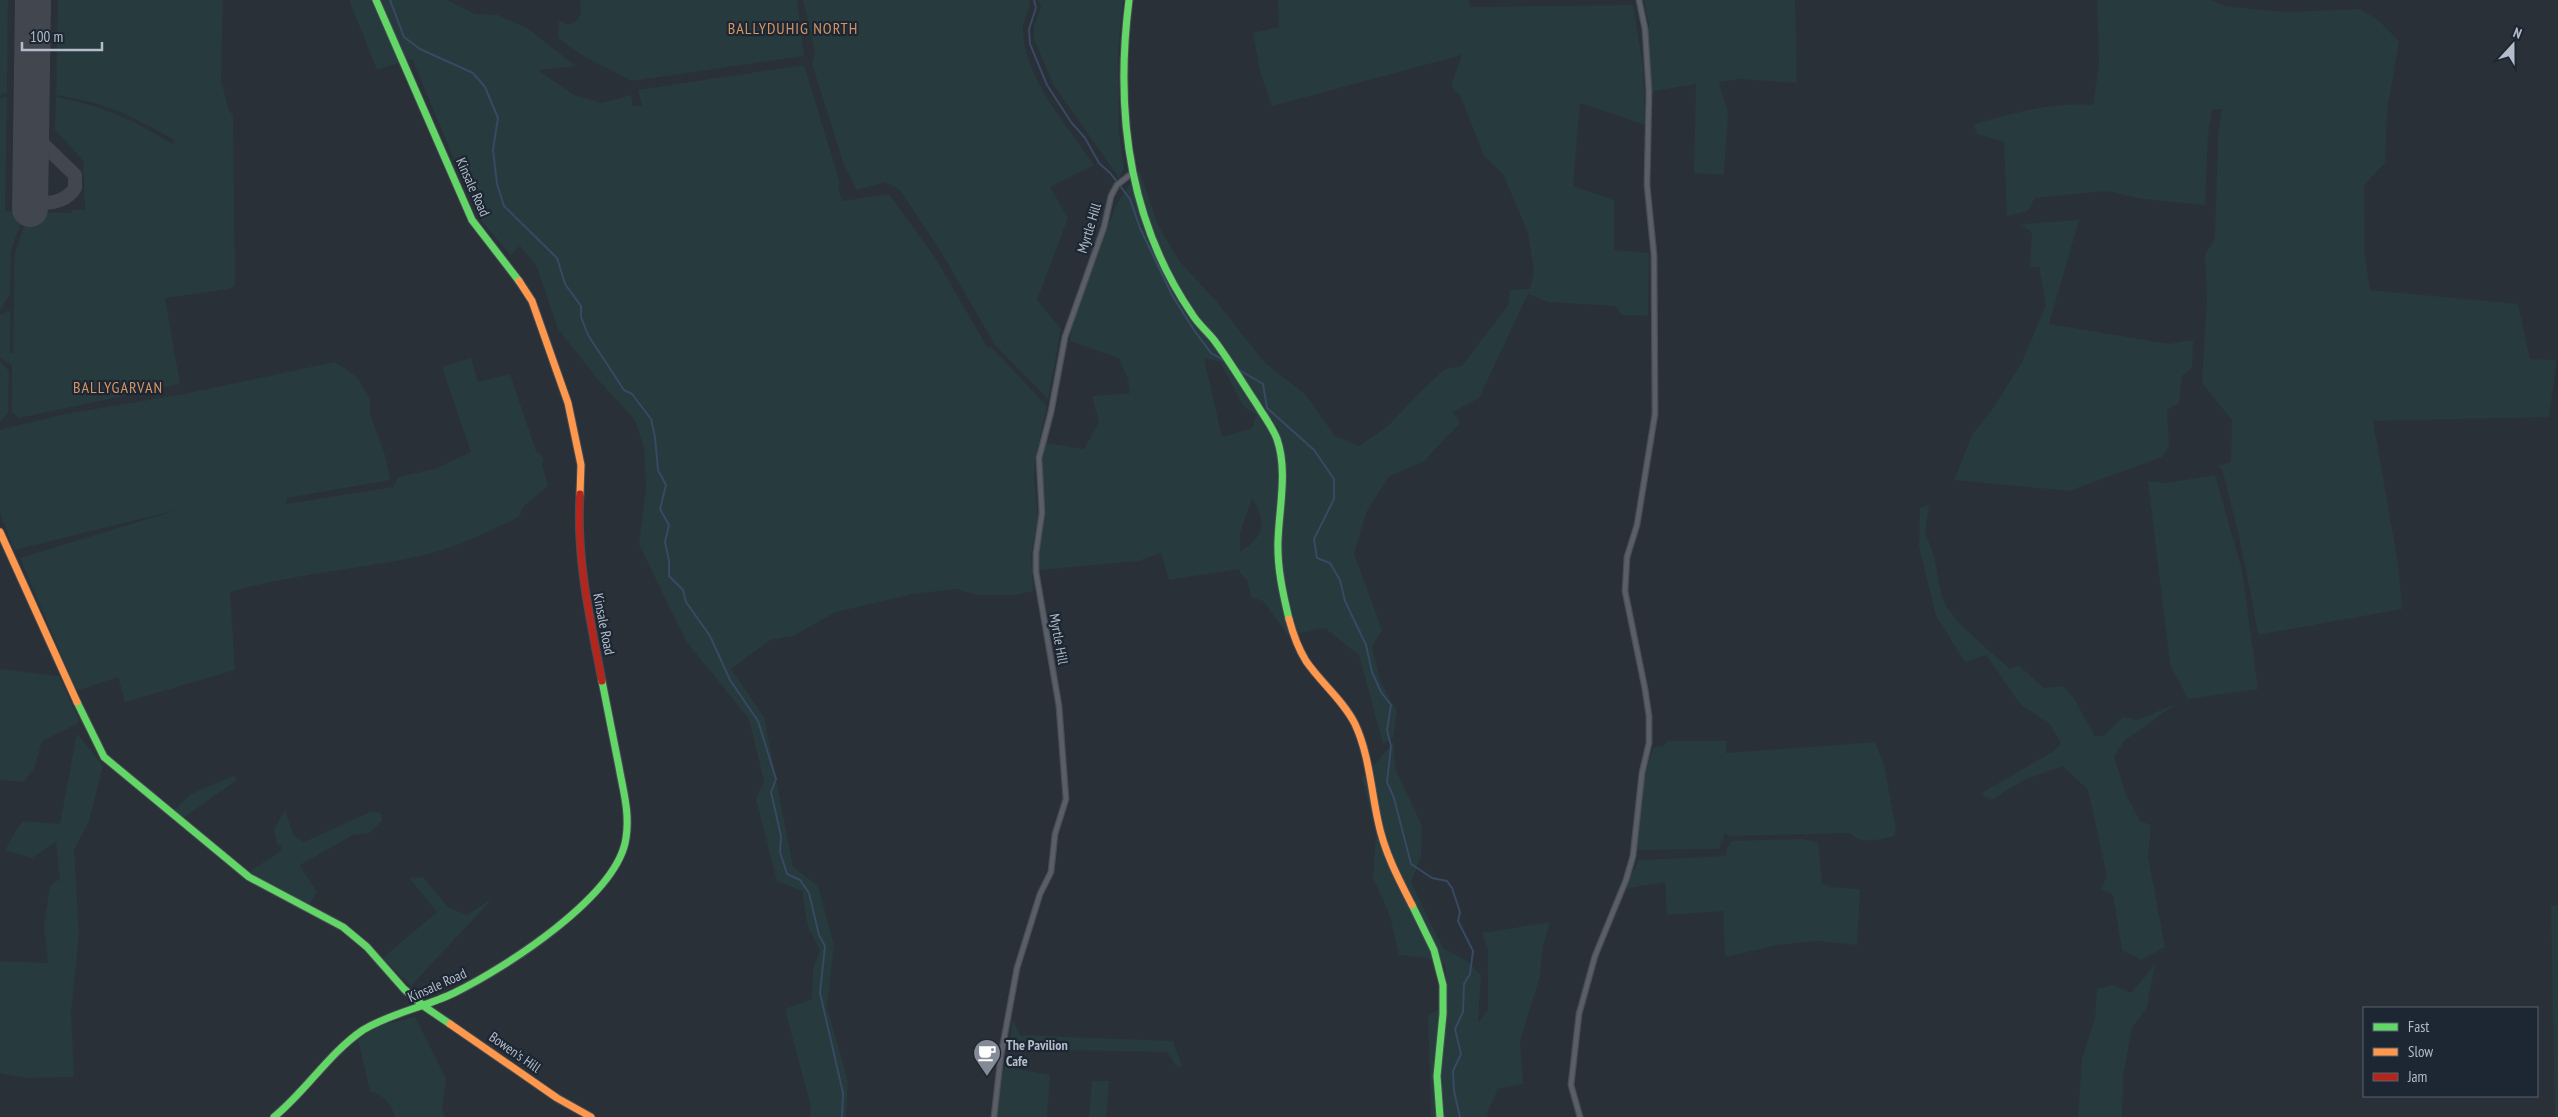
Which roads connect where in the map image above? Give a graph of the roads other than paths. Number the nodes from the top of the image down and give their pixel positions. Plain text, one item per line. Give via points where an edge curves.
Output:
1 (376, 0) edge
2 (1129, 0) edge
3 (1639, 0) edge
4 (1131, 174) junction
5 (0, 532) edge
6 (425, 1007) junction
7 (274, 1117) edge
8 (591, 1117) edge
9 (994, 1117) edge
10 (1440, 1117) edge
11 (1580, 1117) edge

1 - 6 street, Kinsale Road via 472,220 532,301 568,404 581,465 578,524 581,573 627,809 625,846 617,866 602,886 500,967
2 - 4 street via 1123,39 1124,104
3 - 11 street via 1645,29 1649,92 1647,185 1654,255 1655,414 1637,525 1627,557 1625,591 1646,698 1649,743 1642,773 1633,856 1595,956 1579,1014 1571,1085
4 - 9 street, Myrtle Hill via 1119,183 1108,204 1104,227 1068,325 1039,458 1042,513 1036,572 1059,706 1066,799 1055,834 1051,872 1040,894 1017,968 1001,1055
4 - 10 street via 1169,276 1266,418 1279,451 1279,558 1287,610 1298,648 1355,724 1386,852 1428,937 1440,969 1444,999 1438,1073
5 - 6 street, Bowen's Hill via 104,758 249,877 343,927
6 - 7 street, Kinsale Road via 363,1031
6 - 8 street, Bowen's Hill via 557,1098

